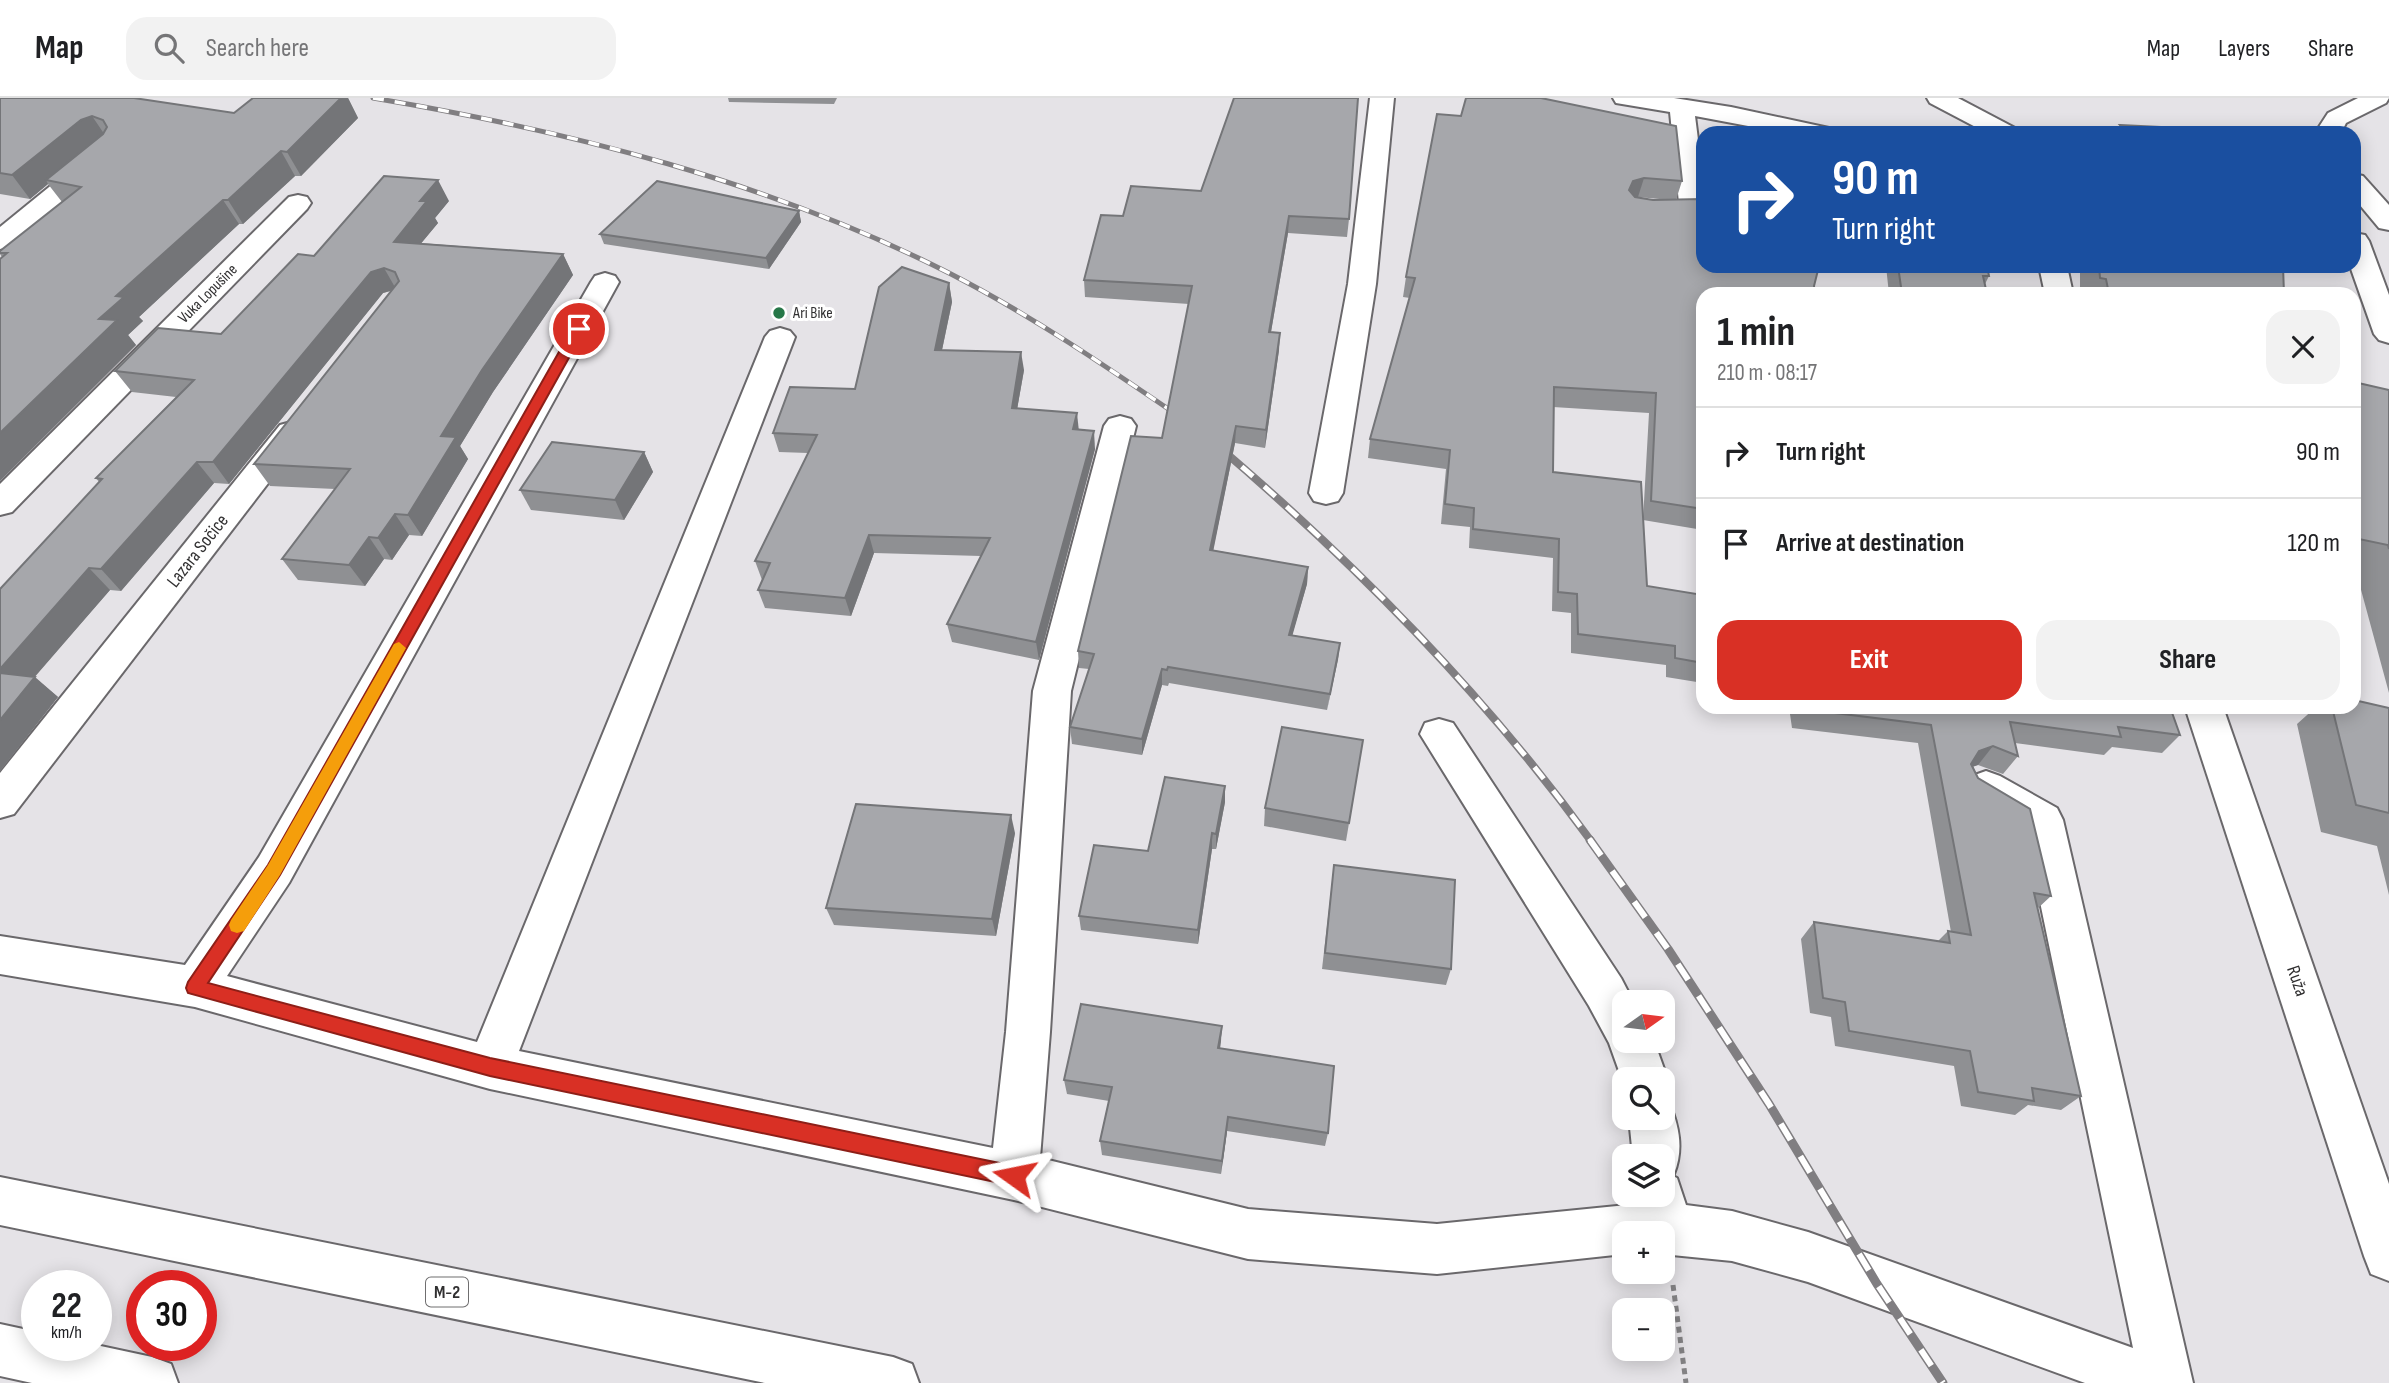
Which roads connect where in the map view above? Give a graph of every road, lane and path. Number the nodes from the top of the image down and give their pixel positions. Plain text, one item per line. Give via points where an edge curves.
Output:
1 (1382, 98) edge
2 (1625, 98) edge
3 (1939, 98) edge
4 (2377, 98) edge
5 (1731, 106) edge
6 (1682, 107) junction
7 (1797, 126) edge
8 (1993, 126) edge
9 (2332, 126) edge
10 (108, 151) edge
11 (2361, 190) edge
12 (298, 203) dead end
13 (1639, 208) edge
14 (2389, 222) edge
15 (0, 242) edge
16 (2361, 242) edge
17 (2389, 245) edge
18 (2361, 260) edge
19 (605, 282) dead end
20 (2389, 334) edge
21 (780, 337) dead end
22 (309, 410) edge
23 (1120, 426) dead end
24 (1326, 493) dead end
25 (0, 503) edge
26 (2206, 714) edge
27 (1439, 734) dead end
28 (1979, 783) edge
29 (0, 802) edge
30 (0, 955) edge
31 (195, 988) junction
32 (1612, 1005) edge
33 (490, 1067) junction
34 (1014, 1176) junction
35 (0, 1201) edge
36 (1663, 1212) edge
37 (2389, 1256) edge
38 (0, 1350) edge
39 (152, 1383) edge
40 (894, 1383) edge
41 (1686, 1383) edge
42 (2157, 1383) edge
43 (2167, 1383) edge

1 - 24 street via 1362,284
2 - 6 street
3 - 8 street
4 - 9 street via 2337,118
5 - 6 street
5 - 7 street
6 - 13 street via 1693,209
10 - 15 street
11 - 14 street
12 - 25 street, Vuka Lopušine
16 - 17 street
18 - 20 street
19 - 31 street via 274,870
21 - 33 street
22 - 29 street, Lazara Sočice
23 - 34 street via 1052,691
26 - 37 street, Ruža
27 - 32 street
28 - 43 street via 2043,820
30 - 31 street
31 - 33 street
33 - 34 street
34 - 36 street via 1248,1234 1437,1249 1593,1231
35 - 40 street, M-2
36 - 41 path
36 - 42 street via 1808,1257
38 - 39 street

